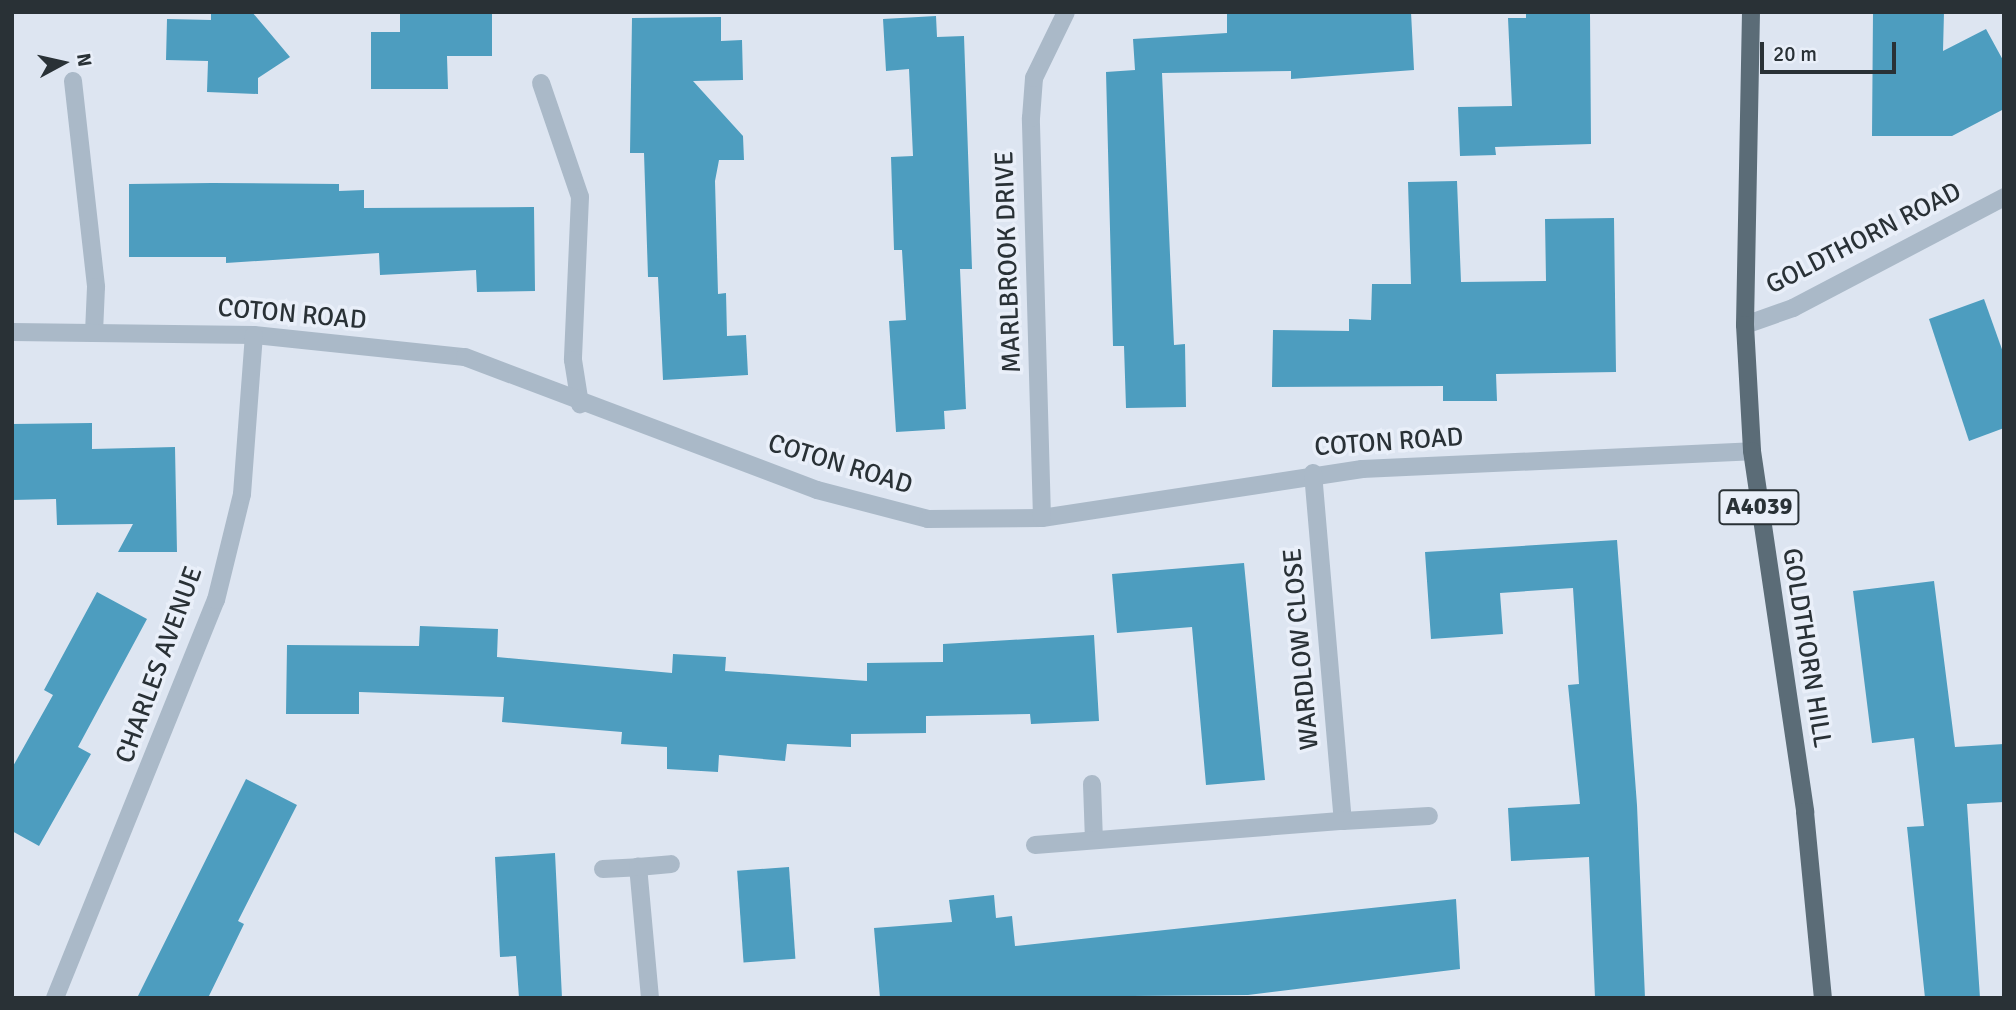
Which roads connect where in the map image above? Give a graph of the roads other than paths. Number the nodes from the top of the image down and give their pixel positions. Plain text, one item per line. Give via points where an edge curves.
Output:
1 (1066, 12) edge
2 (1751, 12) edge
3 (73, 80) dead end
4 (541, 83) dead end
5 (2004, 197) edge
6 (1745, 325) junction
7 (12, 332) edge
8 (94, 332) junction
9 (254, 335) junction
10 (580, 404) junction
11 (1752, 450) junction
12 (1313, 473) junction
13 (1042, 518) junction
14 (1092, 784) dead end
15 (1429, 816) dead end
16 (1343, 821) junction
17 (1094, 840) junction
18 (1035, 845) dead end
19 (671, 864) dead end
20 (638, 867) junction
21 (603, 869) dead end
22 (55, 998) edge
23 (650, 998) edge
24 (1823, 998) edge

1 - 13 street, MARLBROOK DRIVE via 1034,78 1031,118
2 - 6 main road, GOLDTHORN HILL / A4039
3 - 8 street via 96,287
4 - 10 street via 580,197 573,360
5 - 6 street, GOLDTHORN ROAD via 1793,309
6 - 11 main road, GOLDTHORN HILL / A4039
7 - 8 street, COTON ROAD
8 - 9 street, COTON ROAD
9 - 10 street, COTON ROAD via 465,358 539,381
9 - 22 street, CHARLES AVENUE via 242,494 216,600
10 - 13 street, COTON ROAD via 878,509 928,519
11 - 12 street, COTON ROAD
11 - 24 main road, GOLDTHORN HILL / A4039 via 1805,813
12 - 13 street, COTON ROAD
12 - 16 street, WARDLOW CLOSE
14 - 17 street
15 - 16 street
16 - 17 street
17 - 18 street
19 - 20 street
20 - 21 street
20 - 23 street

